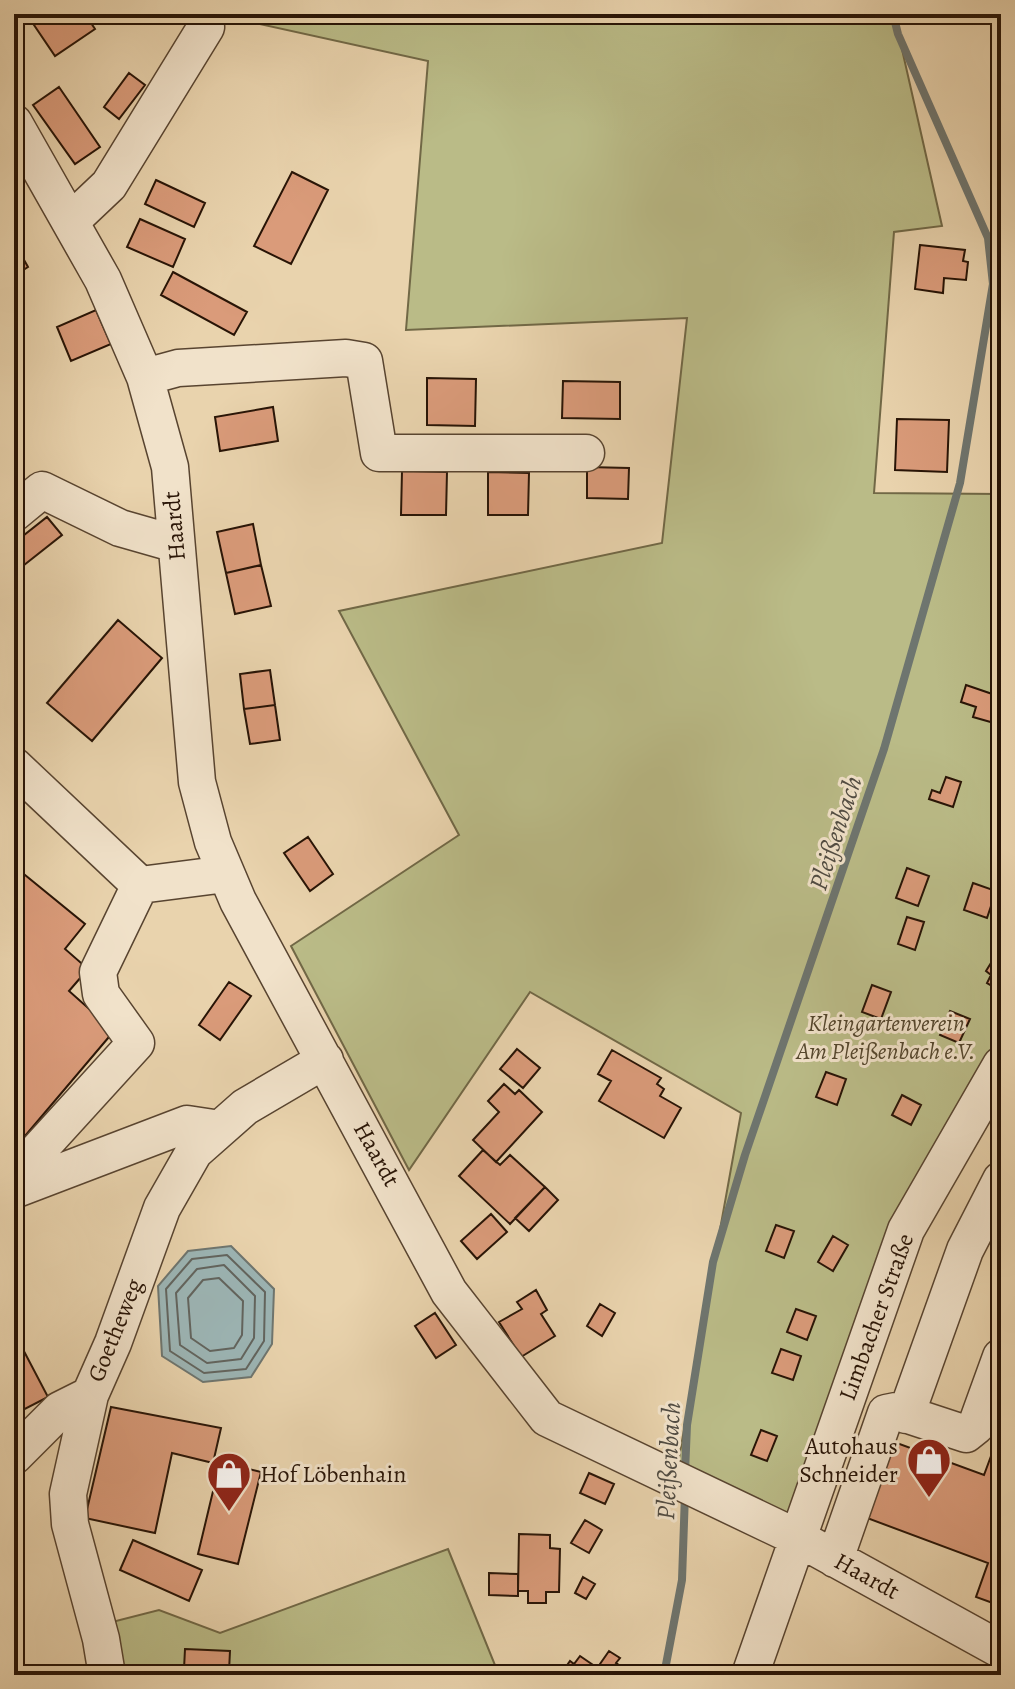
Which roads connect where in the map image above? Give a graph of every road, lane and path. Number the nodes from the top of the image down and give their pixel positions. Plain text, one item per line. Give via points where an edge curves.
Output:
1 (206, 27) dead end
2 (14, 123) edge
3 (71, 221) junction
4 (145, 377) junction
5 (586, 453) dead end
6 (14, 513) edge
7 (176, 544) junction
8 (17, 777) edge
9 (226, 874) junction
10 (140, 885) junction
11 (325, 1060) junction
12 (1001, 1065) edge
13 (220, 1129) junction
14 (1001, 1180) edge
15 (27, 1184) edge
16 (1001, 1357) edge
17 (90, 1395) junction
18 (906, 1415) junction
19 (14, 1456) edge
20 (796, 1537) junction
21 (835, 1559) junction
22 (1001, 1650) edge
23 (107, 1675) edge
24 (750, 1675) edge

1 - 3 street via 109,185
2 - 3 street, Haardt
3 - 4 street, Haardt
4 - 5 street via 178,368 364,361 379,453
4 - 7 street, Haardt via 170,467
6 - 7 street via 42,490 120,528
7 - 9 street, Haardt via 197,782
8 - 10 street
9 - 10 street
9 - 11 street, Haardt
10 - 15 street via 98,972 101,994 136,1043 33,1156
11 - 13 street, Goetheweg via 245,1107
11 - 20 street, Haardt via 449,1292 547,1418
12 - 20 street, Limbacher Straße via 906,1230
13 - 15 street via 187,1124
13 - 17 street, Goetheweg via 194,1152 162,1208
14 - 18 street via 965,1250
16 - 18 street via 971,1431 966,1434
17 - 19 street via 60,1410
17 - 23 street, Goetheweg via 68,1494 70,1524
18 - 21 street via 890,1411 882,1419
20 - 21 street, Haardt
20 - 24 street, Limbacher Straße
21 - 22 street, Haardt

